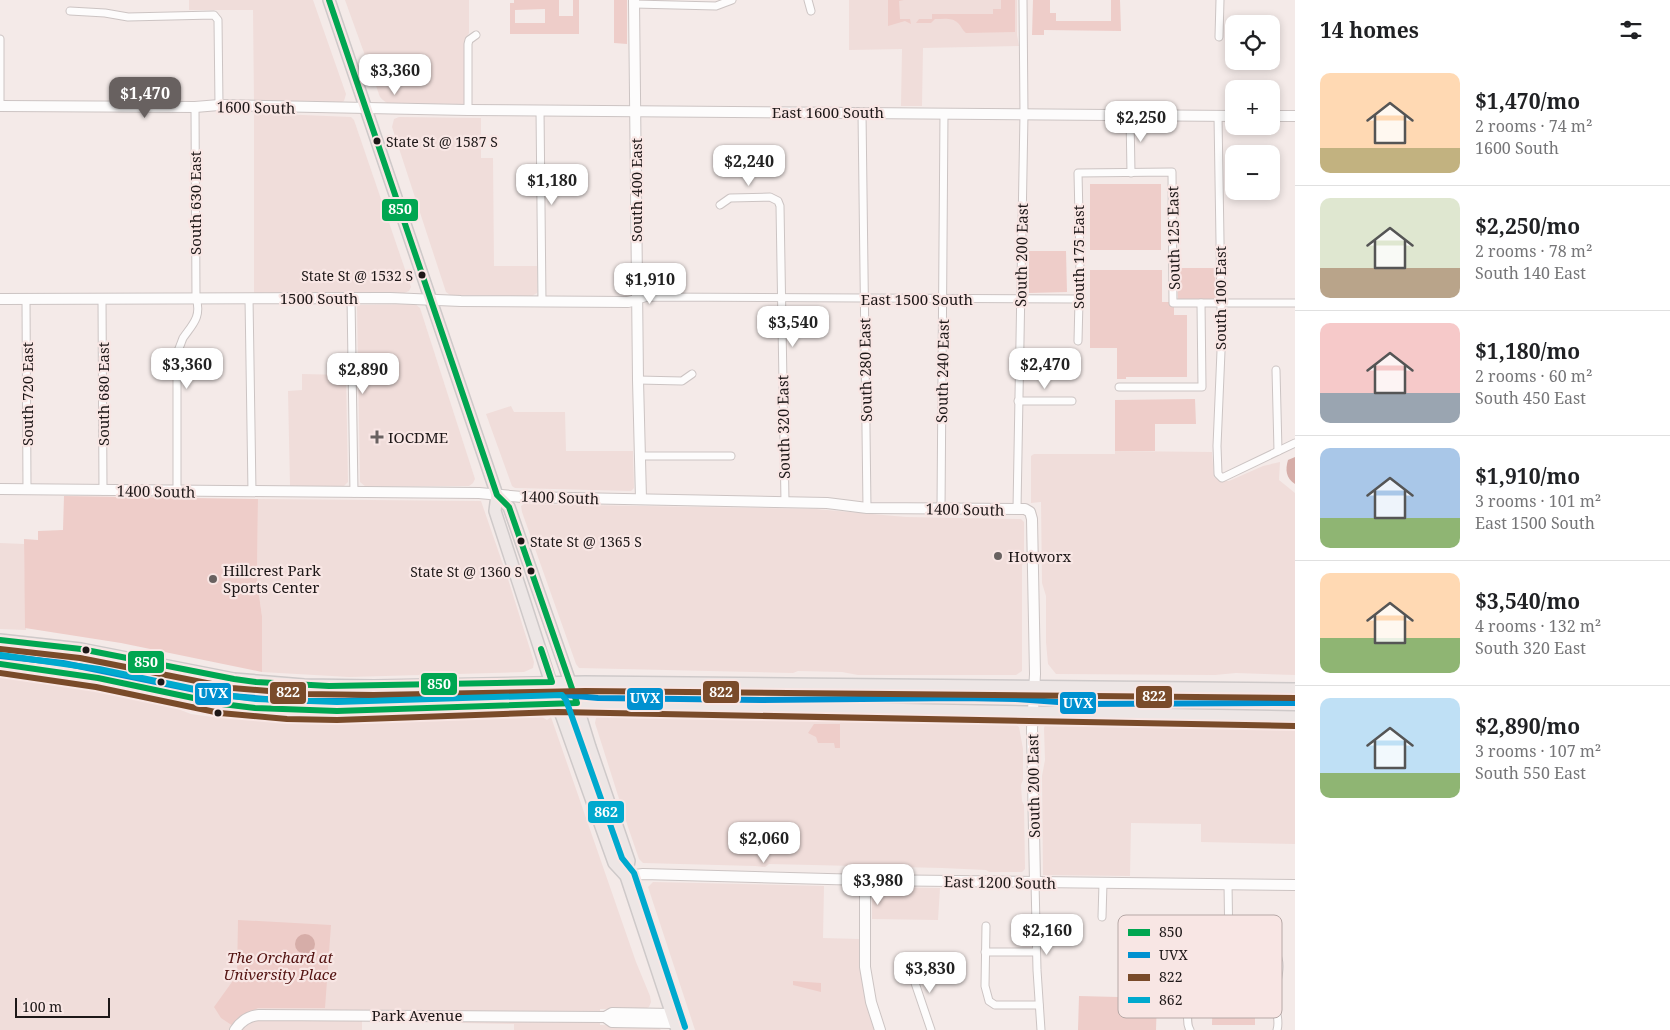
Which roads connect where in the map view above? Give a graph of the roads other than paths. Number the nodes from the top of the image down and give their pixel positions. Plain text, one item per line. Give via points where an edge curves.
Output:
1 (329, 0) edge
2 (732, 0) edge
3 (808, 0) edge
4 (1023, 0) edge
5 (1220, 0) edge
6 (634, 2) edge
7 (70, 11) dead end
8 (811, 11) dead end
9 (476, 35) dead end
10 (1219, 37) dead end
11 (0, 39) edge
12 (219, 105) junction
13 (0, 106) edge
14 (195, 107) junction
15 (366, 108) junction
16 (422, 109) joint
17 (468, 110) junction
18 (540, 110) junction
19 (635, 111) junction
20 (862, 112) junction
21 (944, 113) junction
22 (1024, 114) junction
23 (1130, 115) junction
24 (1218, 116) junction
25 (1225, 116) edge
26 (1280, 116) edge
27 (1295, 116) edge
28 (1131, 173) junction
29 (720, 205) dead end
30 (102, 298) junction
31 (196, 298) junction
32 (249, 298) junction
33 (350, 298) junction
34 (782, 298) junction
35 (1020, 298) junction
36 (0, 299) edge
37 (26, 299) junction
38 (430, 299) junction
39 (864, 299) junction
40 (1078, 299) junction
41 (637, 300) junction
42 (943, 300) junction
43 (542, 302) junction
44 (1201, 303) junction
45 (1221, 303) junction
46 (1295, 303) edge
47 (1078, 340) dead end
48 (1276, 370) dead end
49 (692, 374) dead end
50 (638, 380) junction
51 (1119, 388) dead end
52 (1018, 400) junction
53 (1072, 401) dead end
54 (1295, 443) edge
55 (1278, 451) junction
56 (639, 456) junction
57 (731, 456) dead end
58 (0, 489) edge
59 (27, 490) junction
60 (103, 490) junction
61 (177, 491) junction
62 (252, 492) junction
63 (354, 493) junction
64 (497, 495) junction
65 (641, 499) junction
66 (785, 502) junction
67 (867, 508) junction
68 (941, 509) junction
69 (1017, 509) junction
70 (1030, 512) joint
71 (0, 640) edge
72 (0, 664) edge
73 (552, 682) junction
74 (570, 682) junction
75 (1034, 687) junction
76 (1295, 689) edge
77 (558, 703) junction
78 (577, 703) junction
79 (1033, 711) junction
80 (1295, 717) edge
81 (626, 876) junction
82 (866, 880) junction
83 (1035, 882) junction
84 (1103, 883) junction
85 (1228, 884) junction
86 (1295, 885) edge
87 (1228, 915) edge
88 (1102, 917) dead end
89 (986, 926) dead end
90 (985, 952) junction
91 (1036, 952) junction
92 (915, 959) dead end
93 (1039, 1005) junction
94 (1188, 1018) edge
95 (674, 1022) edge
96 (235, 1030) edge
97 (880, 1030) edge
98 (931, 1030) edge
99 (1041, 1030) edge
100 (1190, 1030) edge

1 - 15 main road
2 - 6 street via 716,6
3 - 8 street
4 - 22 street, South 200 East
5 - 10 street
6 - 19 street, South 400 East
7 - 12 street via 128,17 214,15 218,20
9 - 17 street via 468,44
11 - 13 street
12 - 14 street, 1600 South
12 - 15 street, 1600 South
13 - 14 street, 1600 South
14 - 31 street, South 630 East
15 - 16 street, 1600 South
15 - 38 main road
16 - 17 street, East 1600 South
17 - 18 street, East 1600 South
18 - 19 street, East 1600 South
18 - 43 street
19 - 20 street, East 1600 South
19 - 41 street, South 400 East
20 - 21 street, East 1600 South
20 - 39 street, South 280 East
21 - 22 street, East 1600 South
21 - 42 street, South 240 East
22 - 23 street, East 1600 South
22 - 35 street, South 200 East
23 - 24 street, East 1600 South
23 - 28 street
24 - 25 street, East 1600 South
24 - 45 street, South 100 East
26 - 27 street
28 - 40 street, South 175 East via 1078,173
28 - 44 street, South 125 East via 1172,172 1173,303
29 - 34 street, South 320 East via 730,198 770,198 778,202
30 - 31 street, 1500 South
30 - 37 street, 1500 South
30 - 60 street, South 680 East
31 - 32 street, 1500 South
31 - 61 street, South 630 East via 195,324 183,338 177,353
32 - 33 street, 1500 South
32 - 62 street
33 - 38 street, 1500 South
33 - 63 street
34 - 39 street, East 1500 South
34 - 41 street, East 1500 South
34 - 66 street, South 320 East
35 - 40 street, East 1500 South
35 - 42 street, East 1500 South
35 - 52 street, South 200 East
36 - 37 street, 1500 South
37 - 59 street, South 720 East
38 - 43 street, 1500 South
38 - 64 main road
39 - 42 street, East 1500 South
39 - 67 street, South 280 East
40 - 47 street, South 175 East
41 - 43 street, 1500 South
41 - 50 street, South 400 East
42 - 68 street, South 240 East
44 - 45 street
44 - 51 street via 1202,387
45 - 46 street
45 - 55 street, South 100 East via 1218,474 1222,478
48 - 55 street
49 - 50 street via 682,381
50 - 56 street, South 400 East
52 - 53 street
52 - 69 street, South 200 East
54 - 55 street
56 - 57 street
56 - 65 street, South 400 East
58 - 59 street, 1400 South
59 - 60 street, 1400 South
60 - 61 street, 1400 South
61 - 62 street, 1400 South
62 - 63 street, 1400 South
63 - 64 street, 1400 South
64 - 65 street, 1400 South
64 - 73 main road via 495,511
64 - 74 main road via 509,508
65 - 66 street, 1400 South
66 - 67 street, 1400 South
67 - 68 street, 1400 South
68 - 69 street, 1400 South
69 - 70 street, 1400 South
70 - 75 street, South 200 East
71 - 73 main road via 81,649 264,683 347,686
72 - 77 main road via 98,678 254,708 337,711
73 - 74 main road
73 - 77 main road
74 - 75 main road
74 - 78 main road
75 - 76 main road
75 - 79 street, South 200 East
77 - 78 main road
77 - 81 main road via 614,863
78 - 79 main road
78 - 81 main road via 629,861
79 - 80 main road
79 - 83 street, South 200 East
81 - 82 street, East 1200 South
81 - 95 main road
82 - 83 street, East 1200 South
82 - 97 street via 865,967
83 - 84 street, East 1200 South
83 - 91 street, South 200 East
84 - 85 street, East 1200 South
84 - 88 street
85 - 86 street, East 1200 South
85 - 87 street
89 - 90 street
90 - 91 street
90 - 93 street via 989,1001 995,1005
91 - 93 street, South 200 East
92 - 98 street via 913,977
93 - 99 street, South 200 East
94 - 100 street
95 - 96 street, Park Avenue via 612,1022 605,1017 258,1015 250,1016

